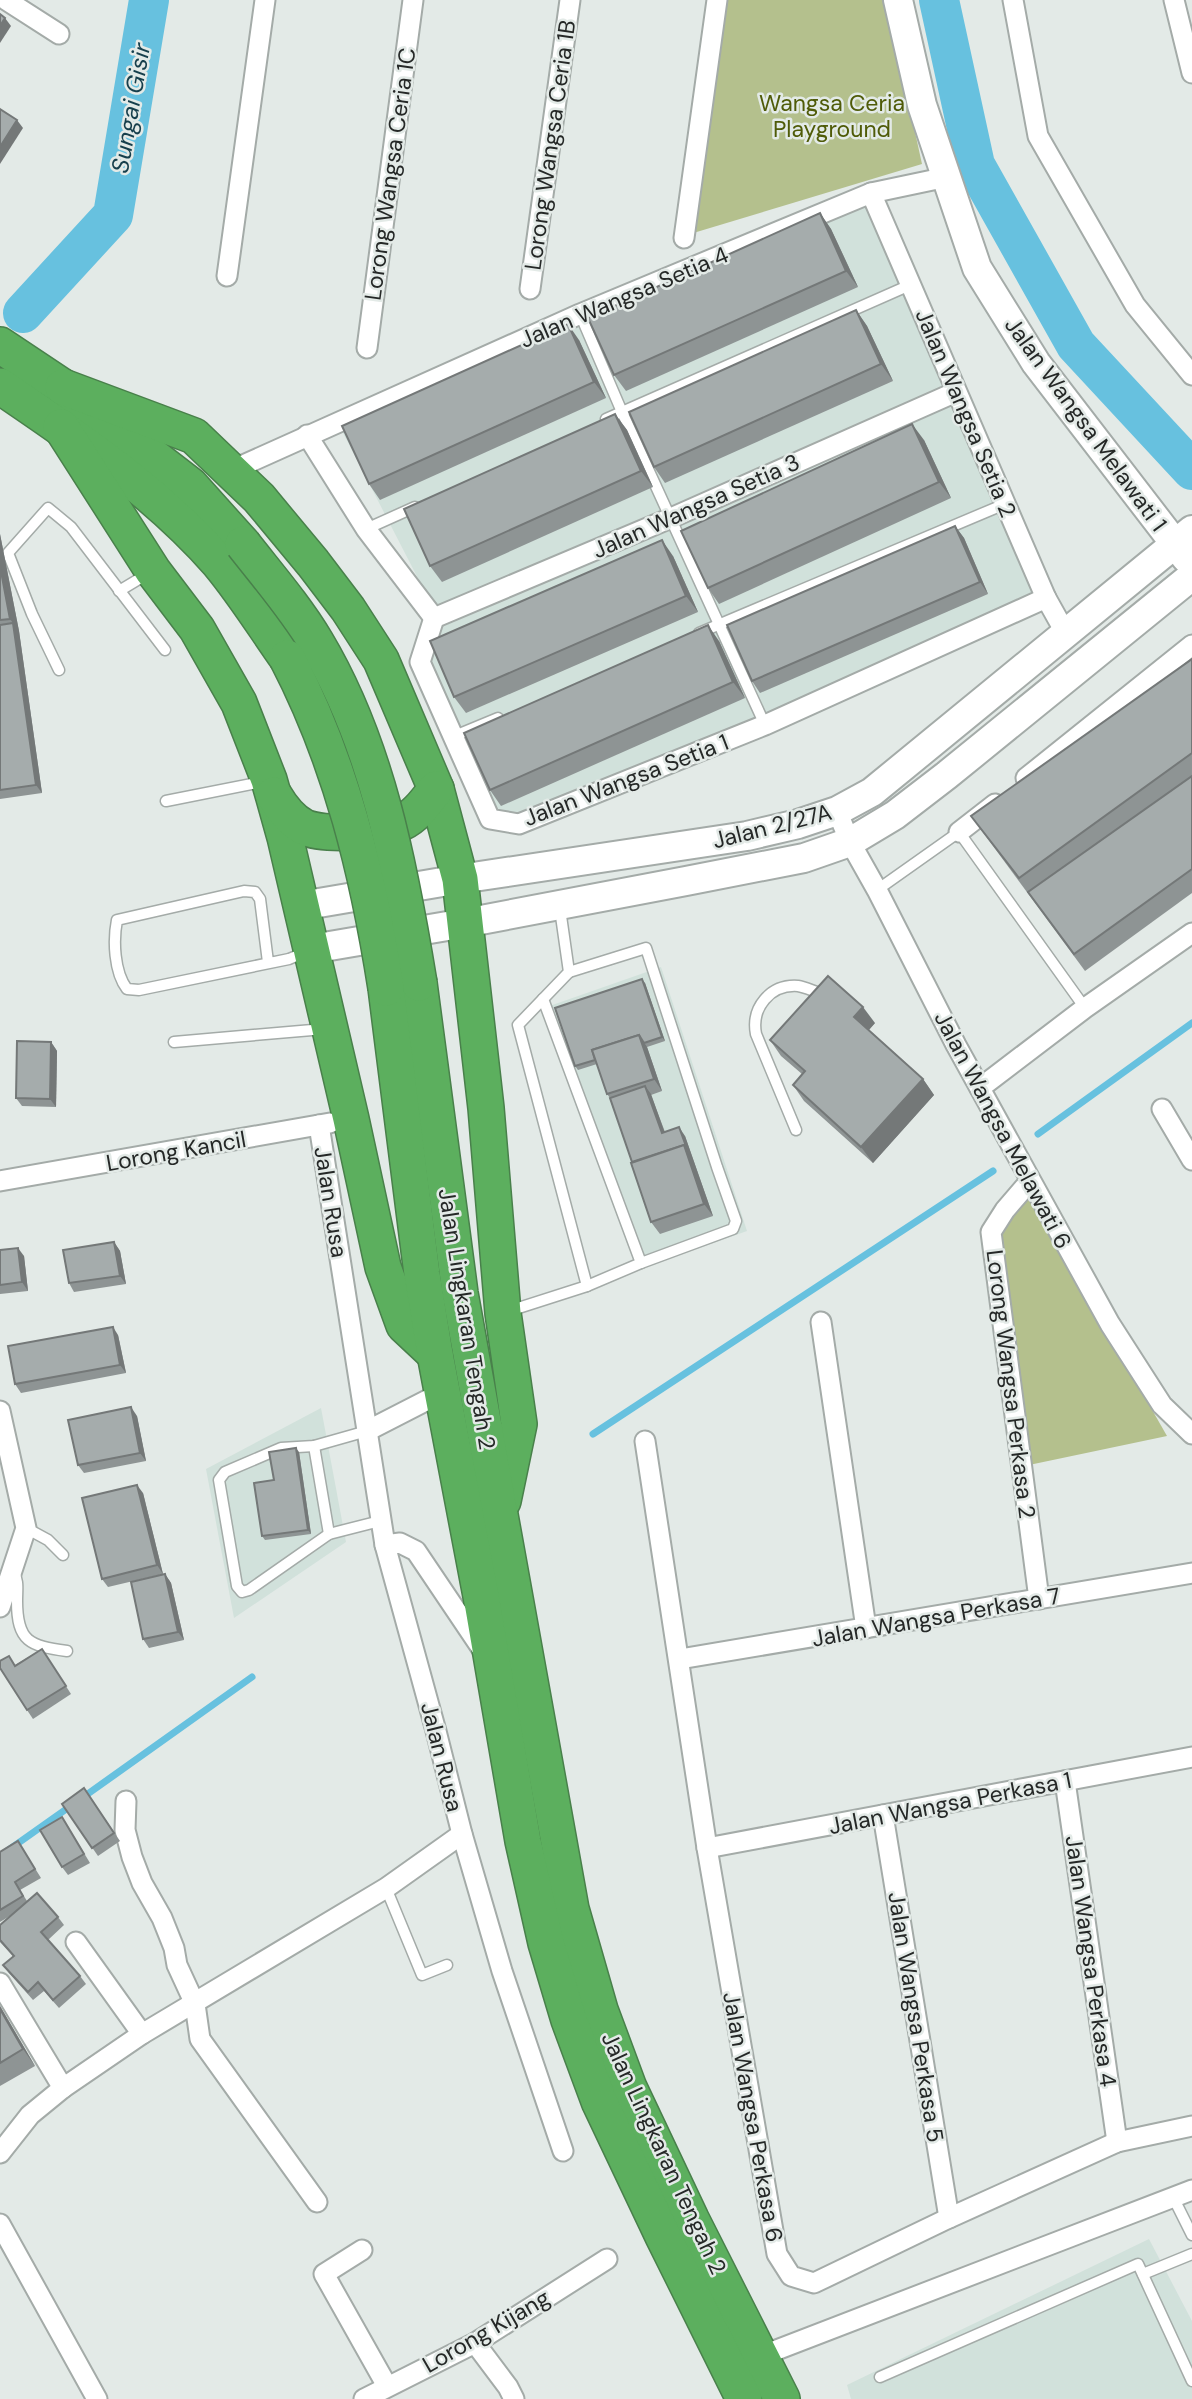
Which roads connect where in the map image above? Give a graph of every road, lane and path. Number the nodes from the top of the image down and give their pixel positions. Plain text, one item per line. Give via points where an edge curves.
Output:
1 (6, 0) edge
2 (265, 0) edge
3 (413, 0) edge
4 (570, 0) edge
5 (717, 0) edge
6 (898, 0) edge
7 (1013, 0) edge
8 (1174, 0) edge
9 (59, 34) dead end
10 (1192, 73) edge
11 (947, 177) junction
12 (871, 193) junction
13 (684, 238) dead end
14 (227, 276) dead end
15 (910, 285) junction
16 (530, 289) dead end
17 (580, 314) junction
18 (0, 345) edge
19 (367, 348) dead end
20 (1192, 375) edge
21 (0, 387) edge
22 (63, 387) junction
23 (956, 392) junction
24 (622, 412) junction
25 (597, 423) edge
26 (61, 427) junction
27 (307, 435) junction
28 (230, 471) junction
29 (427, 501) edge
30 (1005, 504) junction
31 (671, 518) junction
32 (366, 529) junction
33 (1186, 547) edge
34 (153, 571) junction
35 (1186, 588) edge
36 (119, 591) junction
37 (1046, 598) junction
38 (434, 618) junction
39 (719, 625) junction
40 (1065, 632) junction
41 (693, 636) edge
42 (1192, 645) edge
43 (165, 650) dead end
44 (59, 670) dead end
45 (503, 716) edge
46 (765, 725) junction
47 (452, 737) junction
48 (271, 788) junction
49 (436, 789) junction
50 (166, 801) dead end
51 (837, 811) junction
52 (959, 832) junction
53 (850, 842) junction
54 (460, 879) junction
55 (877, 890) junction
56 (559, 905) junction
57 (301, 906) junction
58 (466, 923) junction
59 (1192, 933) edge
60 (312, 949) junction
61 (268, 962) junction
62 (569, 972) junction
63 (403, 985) junction
64 (820, 993) edge
65 (543, 999) junction
66 (1085, 1008) junction
67 (330, 1028) junction
68 (174, 1042) dead end
69 (980, 1088) junction
70 (1162, 1109) dead end
71 (335, 1122) junction
72 (796, 1130) dead end
73 (1192, 1159) edge
74 (0, 1181) edge
75 (1030, 1181) junction
76 (642, 1263) junction
77 (587, 1286) junction
78 (503, 1313) junction
79 (821, 1322) dead end
80 (435, 1354) junction
81 (443, 1392) junction
82 (0, 1411) edge
83 (367, 1431) junction
84 (1191, 1432) edge
85 (645, 1441) dead end
86 (314, 1446) junction
87 (380, 1521) junction
88 (499, 1521) junction
89 (26, 1528) junction
90 (329, 1534) junction
91 (385, 1545) junction
92 (63, 1555) dead end
93 (12, 1566) junction
94 (1192, 1573) edge
95 (1040, 1599) junction
96 (0, 1607) edge
97 (866, 1628) junction
98 (67, 1651) dead end
99 (680, 1660) junction
100 (493, 1665) junction
101 (1192, 1757) edge
102 (1065, 1781) junction
103 (126, 1801) dead end
104 (883, 1815) junction
105 (462, 1834) junction
106 (707, 1848) junction
107 (386, 1888) junction
108 (76, 1942) dead end
109 (447, 1965) dead end
110 (0, 1983) edge
111 (195, 2004) junction
112 (142, 2034) junction
113 (62, 2088) junction
114 (1192, 2126) edge
115 (1117, 2142) junction
116 (563, 2151) dead end
117 (0, 2153) edge
118 (1192, 2190) edge
119 (1173, 2197) junction
120 (317, 2202) dead end
121 (949, 2218) junction
122 (0, 2224) edge
123 (1192, 2235) edge
124 (362, 2250) dead end
125 (1192, 2254) edge
126 (607, 2259) dead end
127 (1143, 2274) junction
128 (475, 2343) junction
129 (761, 2356) junction
130 (880, 2377) dead end
131 (1192, 2381) edge
132 (387, 2386) junction
133 (97, 2399) edge
134 (364, 2399) edge
135 (514, 2399) edge
136 (744, 2399) edge
137 (782, 2399) edge

1 - 9 street
2 - 14 street
3 - 19 street, Lorong Wangsa Ceria 1C
4 - 16 street, Lorong Wangsa Ceria 1B
5 - 13 street
6 - 11 main road, Jalan Wangsa Melawati 1 via 922,105
7 - 20 street via 1038,136 1135,306
8 - 10 street
11 - 12 street, Jalan Wangsa Setia 4
11 - 33 main road, Jalan Wangsa Melawati 1 via 976,268 1036,363
12 - 15 street, Jalan Wangsa Setia 2
12 - 17 street, Jalan Wangsa Setia 4
15 - 23 street, Jalan Wangsa Setia 2
15 - 24 lane
17 - 24 lane
17 - 27 street, Jalan Wangsa Setia 4
18 - 22 highway, Jalan Lingkaran Tengah 2
21 - 26 highway, Jalan Lingkaran Tengah 2
22 - 28 highway via 194,436
22 - 63 highway, Jalan Lingkaran Tengah 2, bridge via 190,485 243,544 317,643 361,741 393,847
23 - 30 street, Jalan Wangsa Setia 2
23 - 31 street, Jalan Wangsa Setia 3
24 - 25 lane
24 - 31 lane
26 - 34 highway
26 - 63 highway, Jalan Lingkaran Tengah 2, bridge via 167,511 219,564 287,658 330,752 372,904
27 - 28 street, Jalan Wangsa Setia 4
27 - 32 street
28 - 49 highway via 259,498 348,609 381,660
29 - 32 lane
30 - 37 street, Jalan Wangsa Setia 2
30 - 39 lane
31 - 38 street, Jalan Wangsa Setia 3
31 - 39 lane
32 - 38 street
33 - 40 main road, Jalan 2/27A
34 - 36 lane
34 - 48 highway via 197,629 239,703
35 - 53 main road, Jalan 2/27A via 947,775
36 - 43 lane
36 - 44 lane via 71,527 48,508 8,553
37 - 40 street, Jalan Wangsa Setia 2
37 - 46 street, Jalan Wangsa Setia 1
38 - 47 street, Jalan Wangsa Setia 1 via 421,662
39 - 41 lane
39 - 46 lane
40 - 51 main road, Jalan 2/27A via 872,792
42 - 52 street
45 - 47 lane
46 - 47 street, Jalan Wangsa Setia 1 via 519,824 490,819
48 - 49 highway via 290,816 304,827 326,832 399,825
48 - 50 lane
48 - 57 highway
49 - 54 highway
51 - 53 street, Jalan Wangsa Melawati 6
51 - 54 main road, Jalan 2/27A via 747,836
52 - 55 lane
52 - 66 lane
53 - 55 street, Jalan Wangsa Melawati 6
53 - 56 main road, Jalan 2/27A via 804,858
54 - 57 main road, Jalan 2/27A
54 - 58 highway
55 - 69 street, Jalan Wangsa Melawati 6
56 - 58 main road, Jalan 2/27A
56 - 62 lane
57 - 60 highway
58 - 60 main road, Jalan 2/27A
58 - 78 highway
59 - 66 street
60 - 61 lane
60 - 67 highway
61 - 61 lane via 127,989 120,980 114,933 117,920 255,892
62 - 65 lane
62 - 76 lane via 646,948 736,1221 733,1229
63 - 80 highway, Jalan Lingkaran Tengah 2 via 422,1274
63 - 88 highway, Jalan Lingkaran Tengah 2
64 - 72 lane via 784,987 770,993 757,1008 754,1021
65 - 76 lane
65 - 77 lane via 518,1026
66 - 69 street
67 - 68 lane
67 - 71 highway
69 - 75 street, Jalan Wangsa Melawati 6
70 - 73 street
71 - 74 street, Lorong Kancil
71 - 80 highway via 404,1325
71 - 83 street, Jalan Rusa
75 - 84 street, Jalan Wangsa Melawati 6 via 1110,1324 1162,1405
75 - 95 street, Lorong Wangsa Perkasa 2 via 991,1232
76 - 77 lane
77 - 78 lane
78 - 88 highway via 519,1424
79 - 97 street
80 - 81 highway, Jalan Lingkaran Tengah 2
81 - 83 street
81 - 100 highway, Jalan Lingkaran Tengah 2
82 - 89 street
83 - 86 lane
83 - 87 street, Jalan Rusa
85 - 99 street, Jalan Wangsa Perkasa 6
86 - 90 lane
86 - 90 lane via 281,1448 225,1472 219,1480 237,1586 242,1592 249,1590
87 - 90 lane
87 - 91 street, Jalan Rusa
88 - 129 highway, Jalan Lingkaran Tengah 2 via 571,1909 600,2010 629,2088
89 - 92 lane
89 - 93 street
91 - 100 street via 400,1543 416,1551
91 - 105 street, Jalan Rusa
93 - 96 street
93 - 98 lane via 19,1583 19,1625 24,1637 39,1647
94 - 95 street, Jalan Wangsa Perkasa 7
95 - 97 street, Jalan Wangsa Perkasa 7
97 - 99 street, Jalan Wangsa Perkasa 7
99 - 106 street, Jalan Wangsa Perkasa 6
100 - 136 highway, Jalan Lingkaran Tengah 2 via 523,1841 569,2020 599,2101
101 - 102 street, Jalan Wangsa Perkasa 1
102 - 104 street, Jalan Wangsa Perkasa 1
102 - 115 street, Jalan Wangsa Perkasa 4
103 - 111 street via 125,1830 132,1857
104 - 106 street, Jalan Wangsa Perkasa 1
104 - 121 street, Jalan Wangsa Perkasa 5
105 - 107 street, Jalan Rusa
105 - 116 street
106 - 121 street, Jalan Wangsa Perkasa 6 via 777,2254 790,2276 814,2283
107 - 109 lane via 422,1975
107 - 111 street, Jalan Rusa
108 - 112 street
110 - 113 street
111 - 112 street, Jalan Rusa
111 - 120 street via 200,2039
112 - 113 street, Jalan Rusa
113 - 117 street, Jalan Rusa via 24,2121
114 - 115 street, Jalan Wangsa Perkasa 6
115 - 121 street, Jalan Wangsa Perkasa 6
118 - 119 street
119 - 123 lane
119 - 129 street
122 - 133 street
124 - 132 street via 324,2274
125 - 127 lane
126 - 128 street, Lorong Kijang
127 - 130 lane via 1138,2264
127 - 131 lane
128 - 132 street, Lorong Kijang
128 - 135 street
129 - 137 highway, Jalan Lingkaran Tengah 2
132 - 134 street, Lorong Kijang

